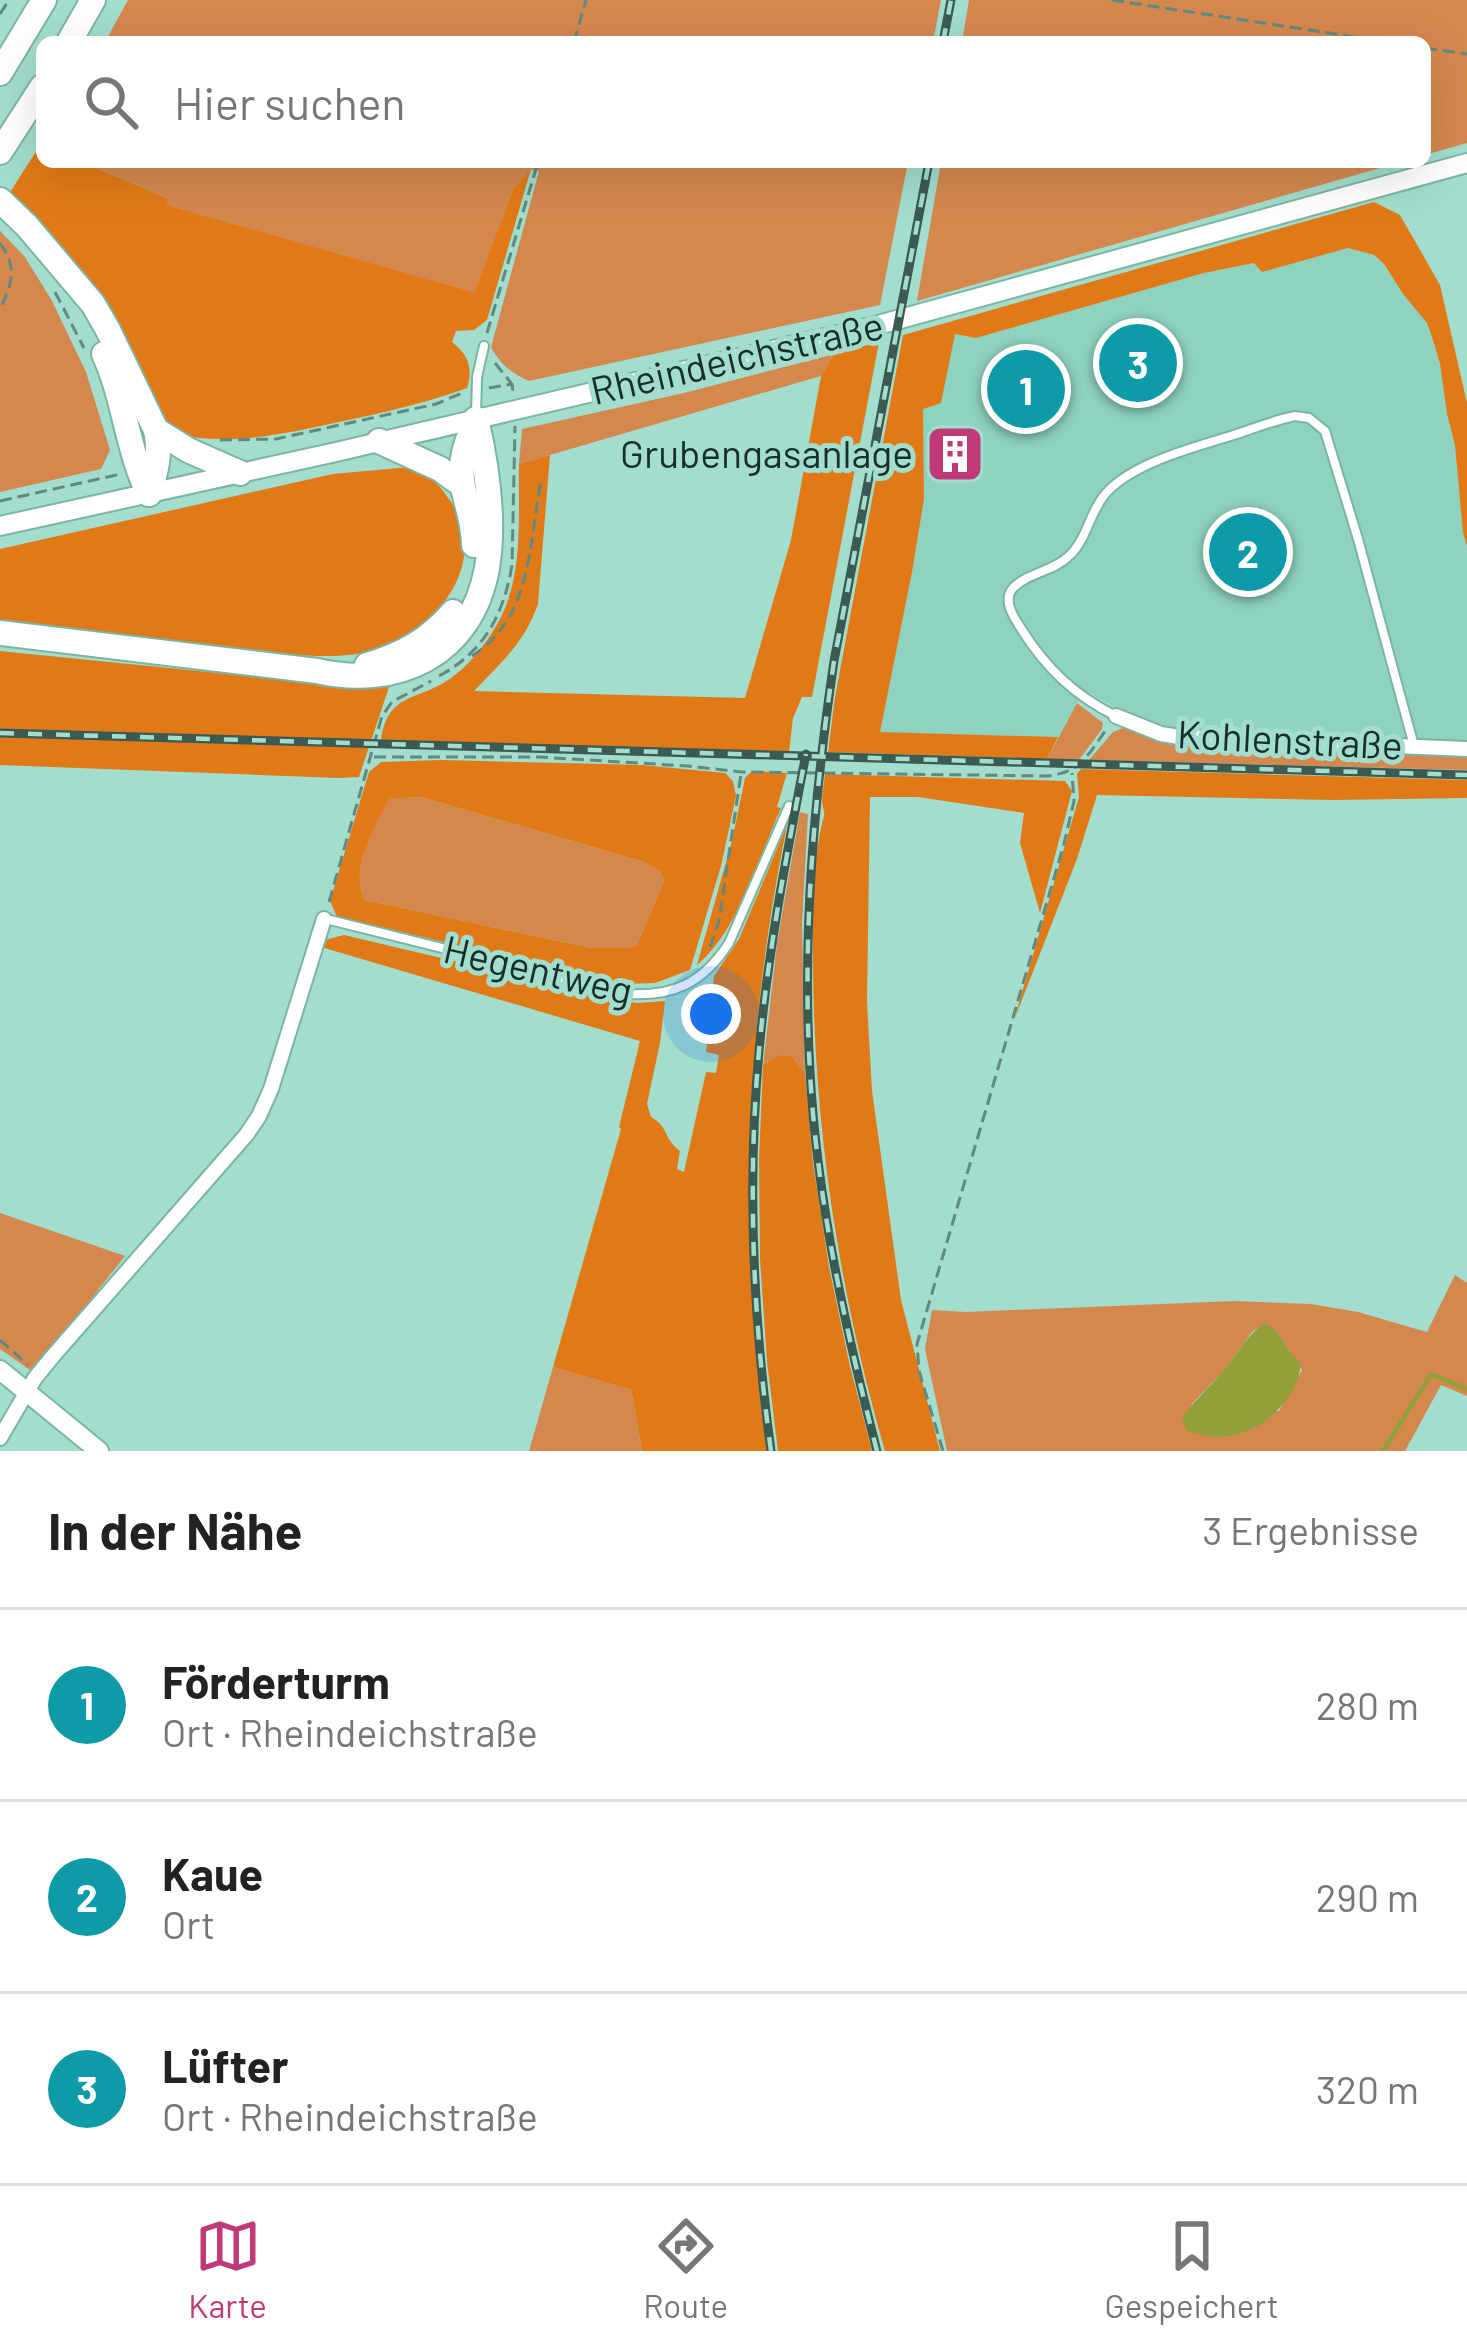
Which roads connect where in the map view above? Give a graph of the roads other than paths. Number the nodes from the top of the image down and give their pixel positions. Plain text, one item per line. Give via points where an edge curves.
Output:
1 (44, 0) edge
2 (93, 0) edge
3 (72, 36) edge
4 (0, 73) edge
5 (36, 96) edge
6 (0, 152) edge
7 (1467, 163) edge
8 (0, 200) edge
9 (59, 281) junction
10 (484, 346) road end
11 (476, 419) junction
12 (156, 430) junction
13 (379, 441) junction
14 (240, 473) junction
15 (143, 483) junction
16 (462, 484) junction
17 (0, 526) edge
18 (0, 633) edge
19 (317, 671) junction
20 (1116, 716) joint
21 (1414, 748) junction
22 (1467, 749) edge
23 (789, 806) dead end
24 (325, 919) joint
25 (0, 1370) edge
26 (28, 1391) junction
27 (0, 1438) edge
28 (99, 1451) edge

1 - 4 highway
2 - 3 highway
5 - 6 highway
7 - 11 main road, Rheindeichstraße via 871,327
8 - 9 highway via 47,249
9 - 12 highway via 93,304
9 - 15 highway via 107,362
10 - 11 lane
11 - 13 main road, Rheindeichstraße
11 - 16 highway
11 - 19 highway via 487,463 489,541 467,618 450,641 408,670 367,678
12 - 14 highway
12 - 15 highway via 158,466
13 - 14 main road, Rheindeichstraße
13 - 16 highway
14 - 15 main road, Rheindeichstraße
15 - 17 main road, Rheindeichstraße
16 - 19 highway via 475,541 454,610 403,652
18 - 19 highway
20 - 21 street, Kohlenstraße via 1179,737
20 - 21 lane via 1042,661 1007,601 1010,592 1067,559 1119,482 1177,451 1295,416 1325,431
21 - 22 street, Kohlenstraße
23 - 24 lane, Hegentweg via 718,960 654,996
24 - 26 street via 259,1116
25 - 26 main road
26 - 27 street
26 - 28 main road

